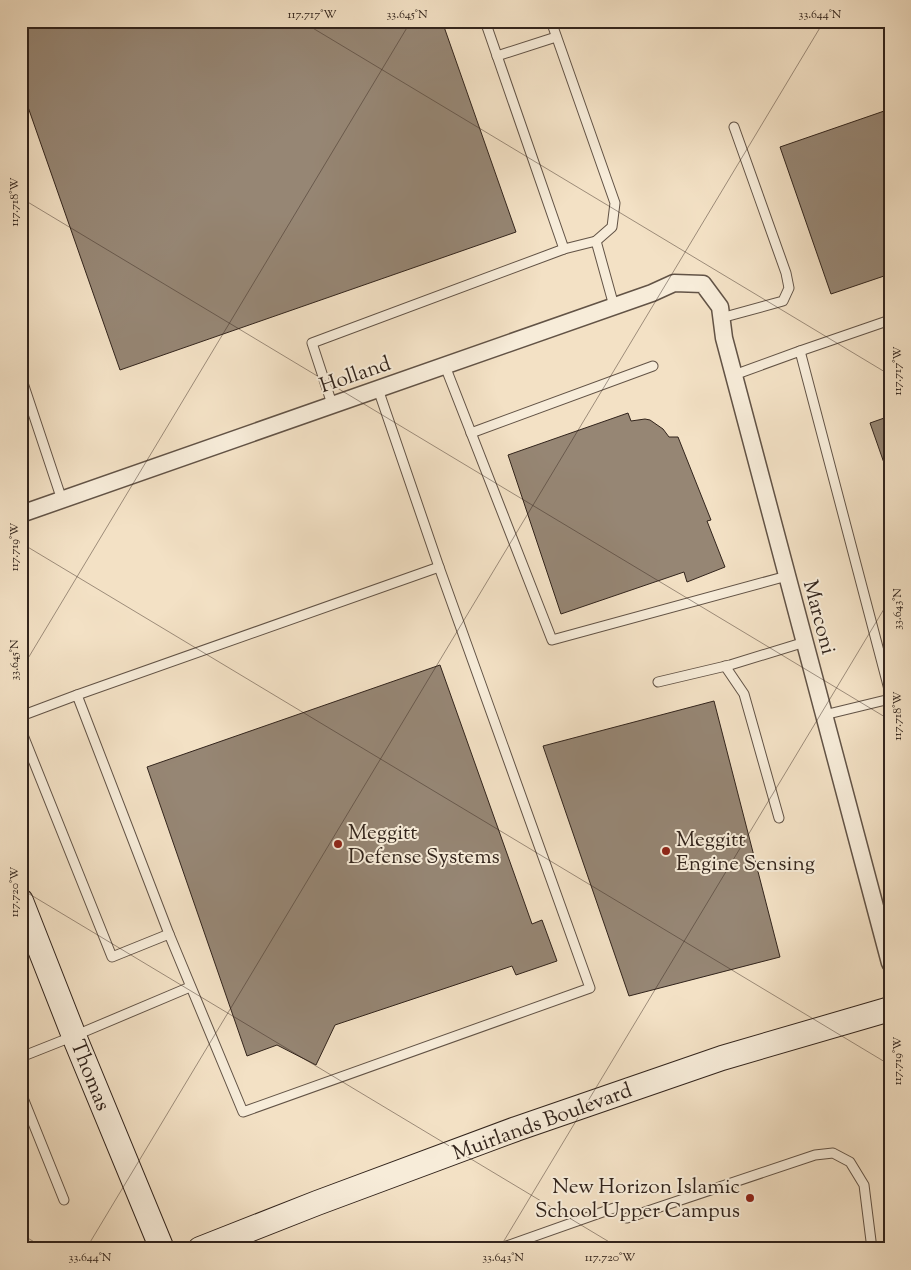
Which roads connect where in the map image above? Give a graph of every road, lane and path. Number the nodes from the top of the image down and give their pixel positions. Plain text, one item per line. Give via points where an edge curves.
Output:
1 (485, 21) edge
2 (551, 21) edge
3 (556, 37) junction
4 (497, 56) junction
5 (734, 127) dead end
6 (596, 241) junction
7 (564, 249) junction
8 (704, 284) joint
9 (614, 306) junction
10 (722, 318) junction
11 (890, 320) edge
12 (800, 351) junction
13 (445, 366) junction
14 (653, 366) dead end
15 (734, 375) junction
16 (21, 377) edge
17 (378, 389) junction
18 (332, 404) junction
19 (471, 433) junction
20 (62, 500) junction
21 (21, 514) edge
22 (439, 567) junction
23 (787, 576) junction
24 (805, 642) junction
25 (724, 666) junction
26 (658, 682) dead end
27 (890, 693) edge
28 (77, 695) junction
29 (890, 699) edge
30 (824, 715) junction
31 (21, 716) edge
32 (21, 730) edge
33 (778, 818) dead end
34 (21, 901) edge
35 (169, 934) junction
36 (890, 963) edge
37 (190, 987) junction
38 (890, 1009) edge
39 (74, 1036) junction
40 (21, 1057) edge
41 (21, 1093) edge
42 (64, 1200) dead end
43 (614, 1208) dead end
44 (627, 1218) dead end
45 (162, 1249) edge
46 (200, 1249) edge
47 (498, 1249) edge
48 (872, 1249) edge

1 - 4 lane
2 - 3 lane
3 - 4 lane
3 - 6 lane via 615,202 612,227
4 - 7 lane
5 - 10 lane via 789,288 783,301
6 - 7 lane
6 - 9 lane
7 - 18 lane via 312,343
8 - 9 street, Holland via 674,283
8 - 10 street, Marconi via 720,307
9 - 13 street, Holland
10 - 15 street, Marconi
11 - 12 lane
12 - 15 lane
12 - 27 lane
13 - 17 street, Holland
13 - 19 lane
14 - 19 lane
15 - 23 street, Marconi
16 - 20 lane
17 - 18 street, Holland
17 - 22 lane
18 - 20 street, Holland
19 - 23 lane via 552,640
20 - 21 street, Holland
22 - 28 lane
22 - 37 lane via 590,988 243,1112
23 - 24 street, Marconi
24 - 25 lane
24 - 30 street, Marconi
25 - 26 lane
25 - 33 lane via 744,694
28 - 31 lane
28 - 35 lane
29 - 30 lane
30 - 36 street, Marconi
32 - 35 lane via 112,957
34 - 39 main road, Thomas via 32,940
35 - 37 lane
37 - 39 lane
38 - 46 main road, Muirlands Boulevard via 722,1058 526,1126
39 - 40 lane
39 - 45 main road, Thomas
41 - 42 lane
43 - 47 lane
44 - 48 lane via 815,1155 833,1153 850,1162 864,1185

